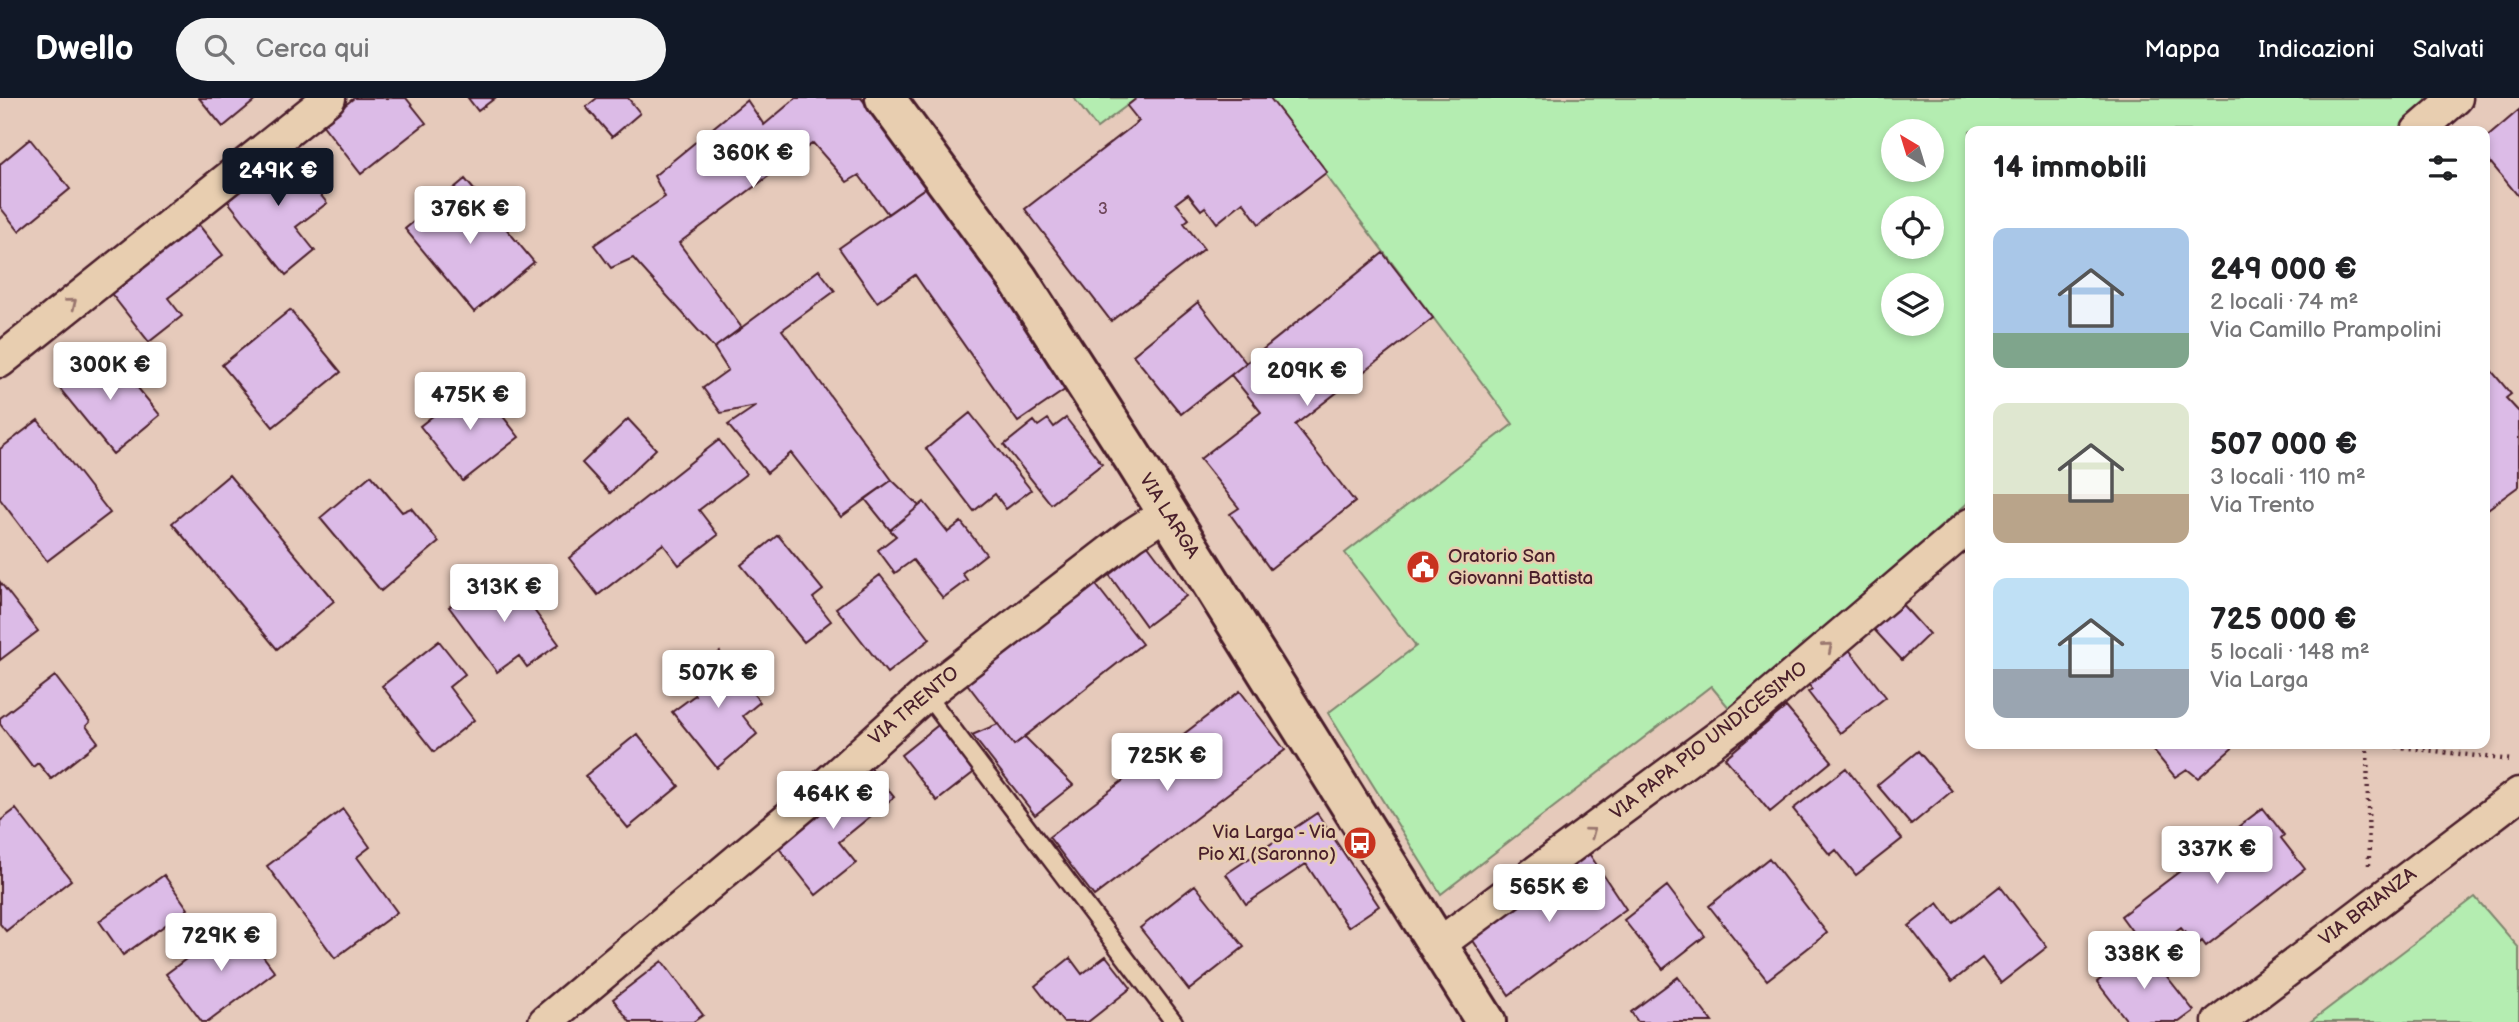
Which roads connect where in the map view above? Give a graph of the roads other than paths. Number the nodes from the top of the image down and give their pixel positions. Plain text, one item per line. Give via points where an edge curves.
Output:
1 (329, 98) edge
2 (886, 98) edge
3 (2456, 98) edge
4 (2424, 126) edge
5 (0, 361) edge
6 (1166, 513) junction
7 (1965, 529) edge
8 (926, 694) junction
9 (2519, 794) edge
10 (1438, 945) junction
11 (545, 1022) edge
12 (1174, 1022) edge
13 (1486, 1022) edge
14 (2219, 1022) edge

5 -> 1 street
2 - 6 street, VIA LARGA via 1018,279
3 - 4 street
6 - 8 street, VIA TRENTO
6 - 10 street, VIA LARGA
10 -> 7 street, VIA PAPA PIO UNDICESIMO via 1740,721
8 - 11 street, VIA TRENTO via 804,804
8 - 12 lane
9 - 14 street, VIA BRIANZA
10 - 13 street, VIA LARGA

